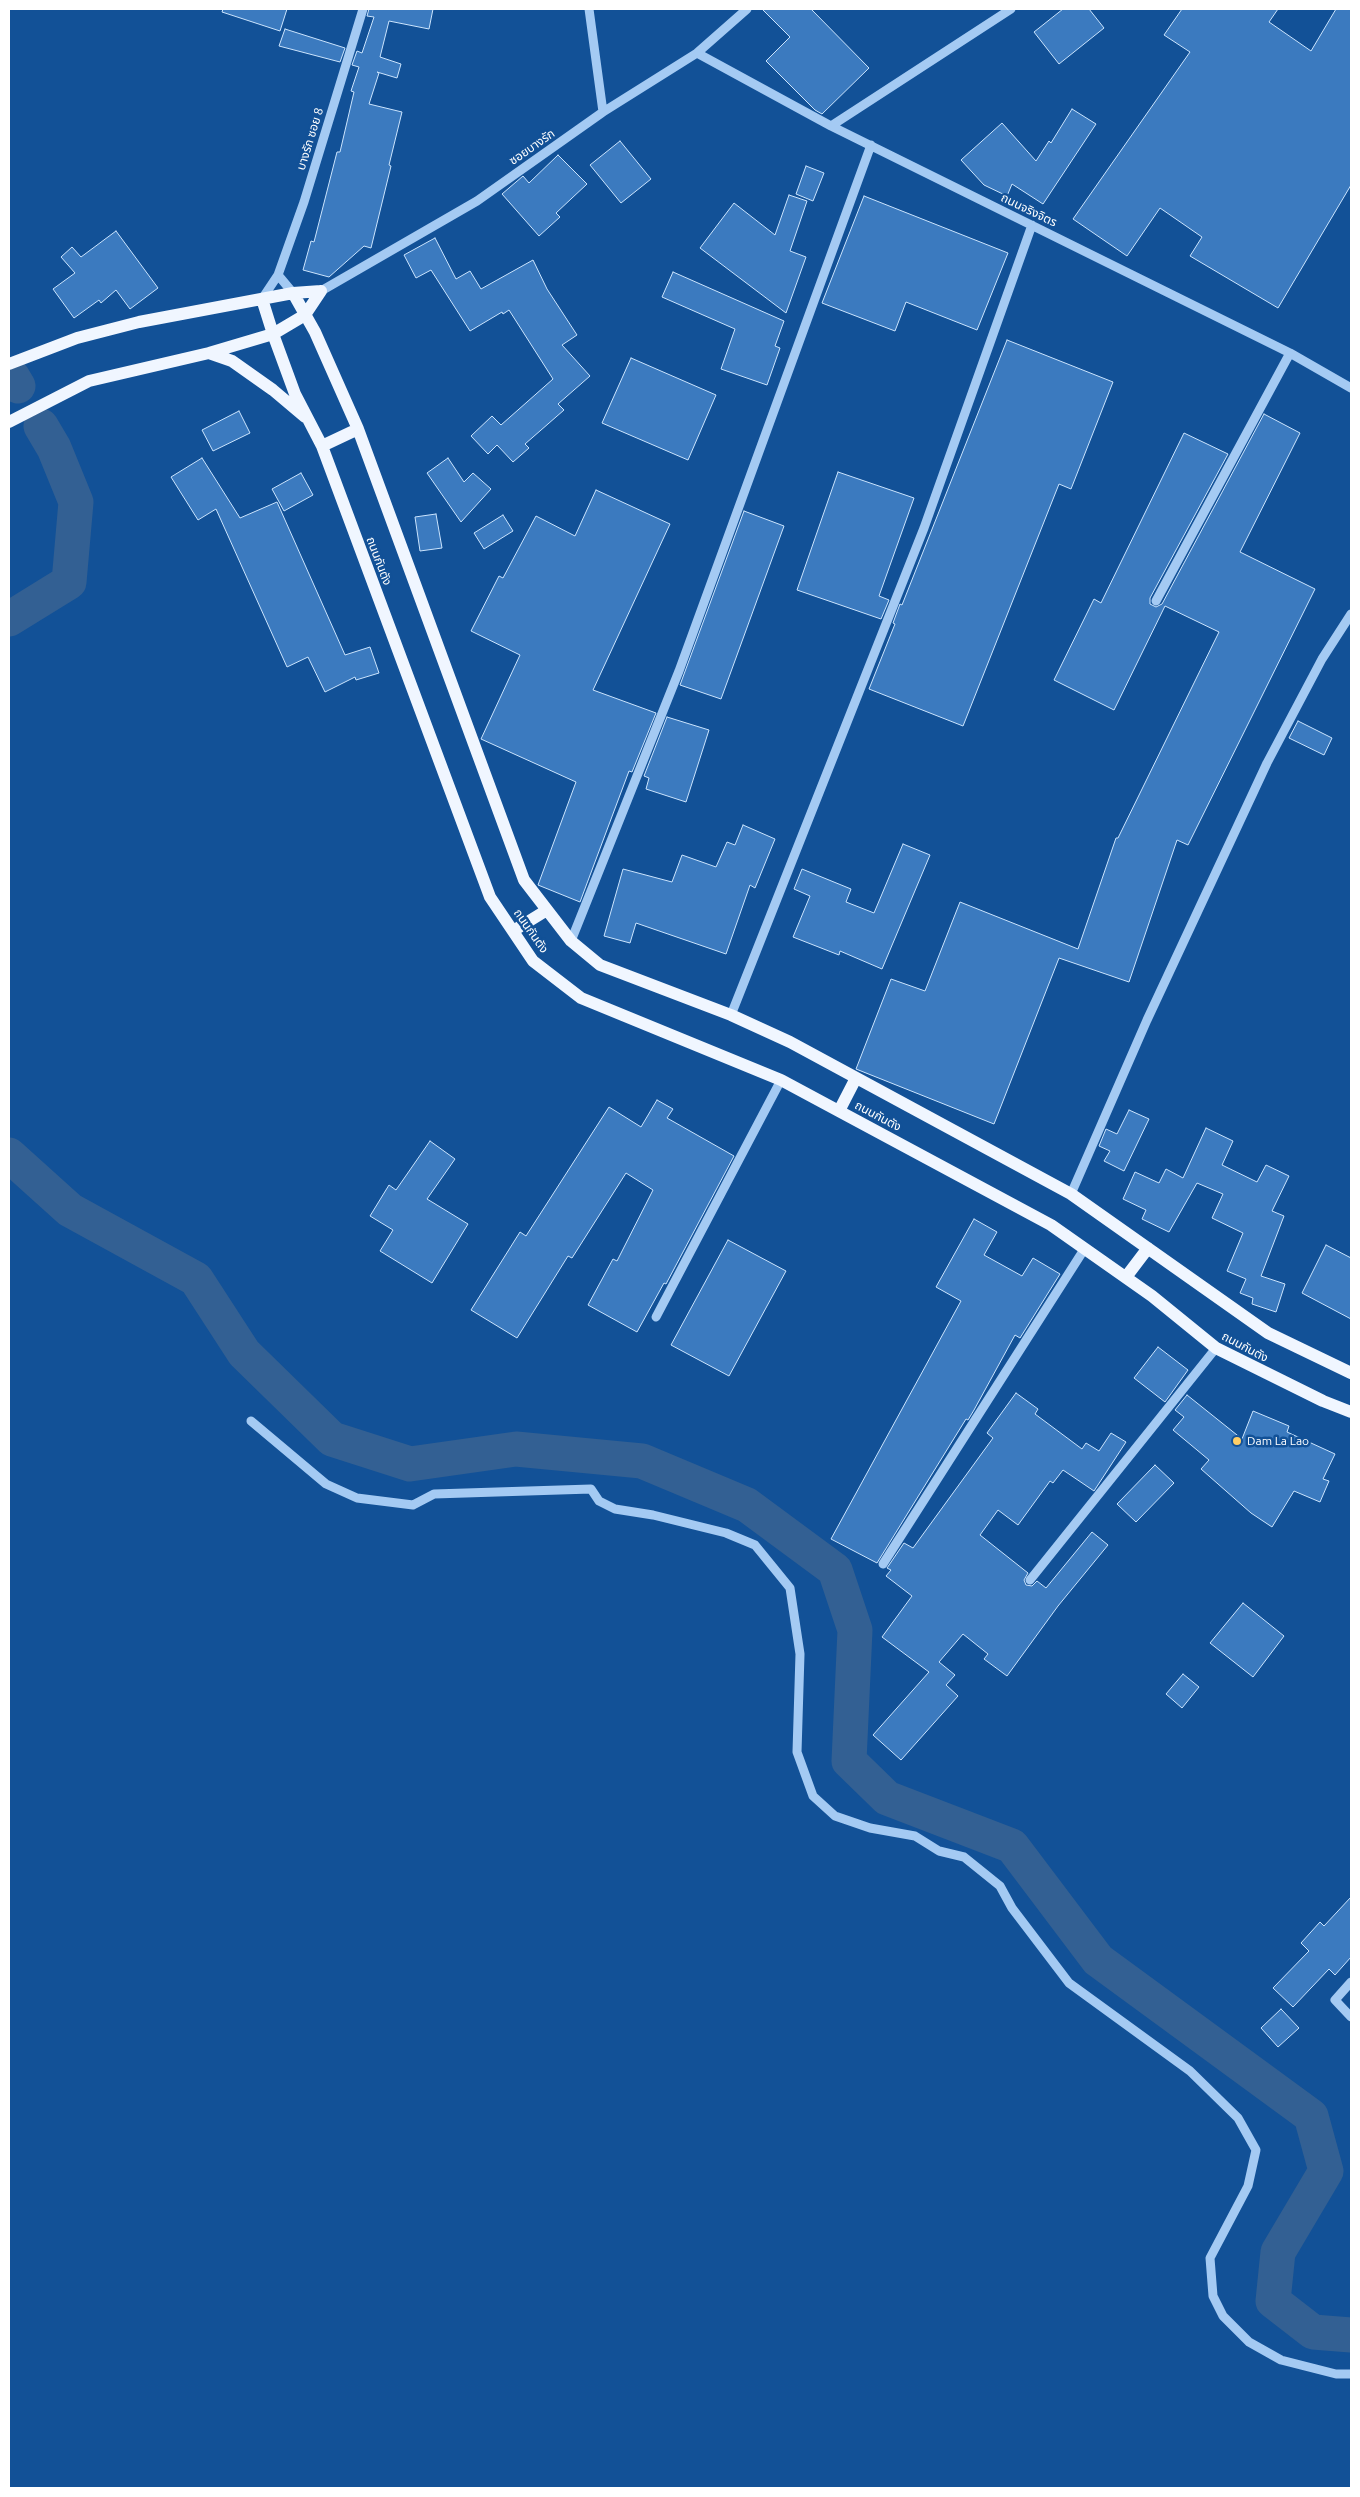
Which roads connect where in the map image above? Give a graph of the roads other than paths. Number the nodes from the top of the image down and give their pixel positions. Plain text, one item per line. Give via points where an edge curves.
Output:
1 (363, 9) edge
2 (588, 9) edge
3 (747, 9) edge
4 (1011, 9) edge
5 (697, 53) junction
6 (604, 112) junction
7 (831, 126) junction
8 (871, 145) junction
9 (1032, 225) junction
10 (278, 275) junction
11 (321, 292) junction
12 (293, 293) junction
13 (262, 299) junction
14 (305, 315) junction
15 (273, 334) junction
16 (208, 353) junction
17 (1290, 353) junction
18 (9, 364) edge
19 (1351, 388) edge
20 (308, 420) junction
21 (9, 422) edge
22 (358, 429) junction
23 (322, 446) junction
24 (1156, 601) dead end
25 (1351, 614) edge
26 (547, 910) junction
27 (514, 931) junction
28 (571, 941) junction
29 (731, 1015) junction
30 (856, 1078) junction
31 (781, 1080) junction
32 (839, 1111) junction
33 (1071, 1194) junction
34 (1085, 1248) junction
35 (1148, 1248) junction
36 (1126, 1277) junction
37 (656, 1317) dead end
38 (1216, 1348) junction
39 (1351, 1373) edge
40 (1351, 1412) edge
41 (251, 1421) dead end
42 (883, 1564) dead end
43 (1030, 1580) dead end
44 (1351, 1982) edge
45 (1351, 2017) edge
46 (1351, 2374) edge

1 - 10 street, บางรัก ซอย 8 via 304,202
2 - 6 street
3 - 5 street, ซอยบางรัก
4 - 7 street
5 - 6 street, ซอยบางรัก
5 - 7 street, ถนนจริงจิตร
6 - 11 street, ซอยบางรัก via 477,201
7 - 8 street, ถนนจริงจิตร
8 - 9 street, ถนนจริงจิตร
8 - 28 street via 679,671
9 - 17 street, ถนนจริงจิตร
9 - 29 street via 924,528
10 - 12 street
10 - 13 street, บางรัก ซอย 8
11 - 12 main road
11 - 14 main road
12 - 13 main road
12 - 14 main road, ถนนกันตัง
13 - 15 main road, ถนนกันตัง
13 - 18 main road via 139,322 77,338
14 - 15 main road
14 - 22 main road, ถนนกันตัง
15 - 16 main road
15 - 20 main road, ถนนกันตัง
16 - 20 main road via 232,361
16 - 21 main road via 89,381
17 - 19 street, ถนนจริงจิตร
17 - 24 street
20 - 23 main road, ถนนกันตัง
22 - 23 main road
22 - 26 main road, ถนนกันตัง via 524,880
23 - 27 main road, ถนนกันตัง via 490,896
25 - 33 street via 1322,659 1266,763
26 - 27 main road
26 - 28 main road, ถนนกันตัง
27 - 31 main road, ถนนกันตัง via 533,961 581,998
28 - 29 main road, ถนนกันตัง via 600,965
29 - 30 main road, ถนนกันตัง
30 - 32 main road
30 - 33 main road, ถนนกันตัง
31 - 32 main road, ถนนกันตัง
31 - 37 street
32 - 34 main road, ถนนกันตัง via 1051,1225
33 - 35 main road, ถนนกันตัง
34 - 36 main road, ถนนกันตัง
34 - 42 street
35 - 36 main road
35 - 39 main road, ถนนกันตัง via 1268,1333
36 - 38 main road, ถนนกันตัง
38 - 40 main road, ถนนกันตัง
38 - 43 street
41 - 46 street via 326,1484 357,1498 413,1505 434,1494 591,1490 599,1501 615,1509 726,1533 755,1545 790,1588 800,1654 797,1752 813,1796 835,1816 870,1828 915,1836 939,1851 964,1857 1000,1886 1012,1908 1069,1983 1190,2071 1238,2118 1256,2150 1248,2186 1210,2258 1213,2296 1222,2316 1250,2342 1281,2360 1336,2374
44 - 45 street via 1335,2000

